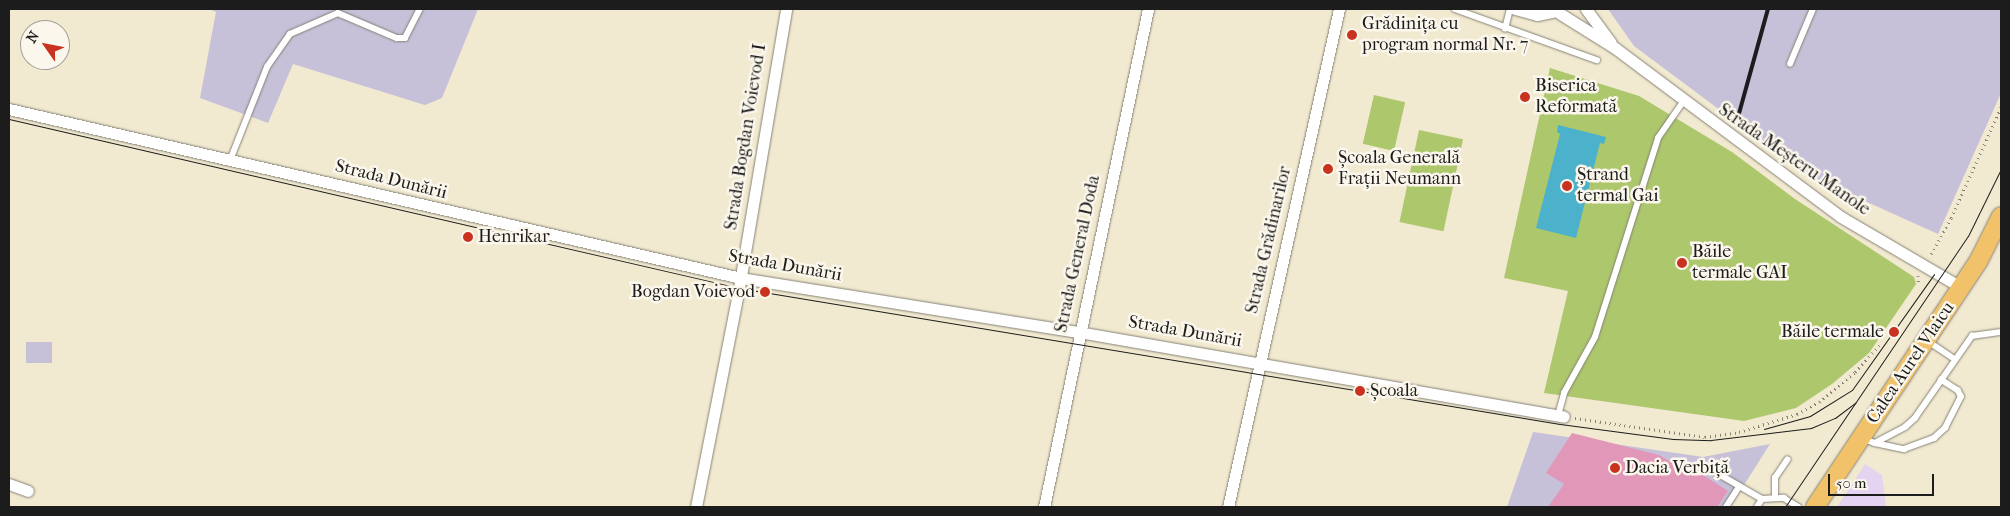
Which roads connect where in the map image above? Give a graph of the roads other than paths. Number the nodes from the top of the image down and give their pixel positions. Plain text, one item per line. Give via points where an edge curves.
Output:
1 (420, 9) edge
2 (786, 9) edge
3 (1148, 9) edge
4 (1338, 9) edge
5 (1455, 9) edge
6 (1510, 9) edge
7 (1515, 9) edge
8 (1571, 9) edge
9 (1586, 9) edge
10 (1813, 9) edge
11 (339, 11) edge
12 (1553, 11) edge
13 (1505, 29) junction
14 (1614, 48) junction
15 (1597, 60) dead end
16 (1790, 64) dead end
17 (1683, 102) junction
18 (9, 110) edge
19 (231, 158) junction
20 (2001, 216) edge
21 (741, 278) junction
22 (1961, 287) junction
23 (1080, 332) junction
24 (2001, 332) edge
25 (1926, 340) junction
26 (1955, 359) junction
27 (1260, 363) junction
28 (1941, 380) junction
29 (1561, 416) joint
30 (1868, 440) junction
31 (1787, 460) dead end
32 (1717, 473) dead end
33 (9, 484) edge
34 (1739, 487) junction
35 (28, 491) dead end
36 (1775, 497) junction
37 (1762, 499) junction
38 (696, 507) edge
39 (1044, 507) edge
40 (1228, 507) edge
41 (1726, 507) edge
42 (1757, 507) edge
43 (1799, 507) edge
44 (1815, 507) edge

1 - 11 lane via 408,36 401,38
2 - 21 street, Strada Bogdan Voievod I
3 - 23 street, Strada General Doda
4 - 27 street, Strada Grădinarilor
5 - 13 lane
6 - 13 lane
7 - 12 street via 1537,15
8 - 12 street
9 - 14 street
10 - 16 lane
11 - 19 lane via 298,29 276,49
12 - 14 street
13 - 15 lane
14 - 17 street, Strada Meșteru Manole
17 - 22 street, Strada Meșteru Manole via 1841,217
17 - 29 lane via 1658,138 1595,337 1564,393
18 - 19 street, Strada Dunării
19 - 21 street, Strada Dunării via 446,212
20 - 22 main road, Calea Aurel Vlaicu
21 - 23 street, Strada Dunării
21 - 38 street, Strada Bogdan Voievod I
22 - 25 main road, Calea Aurel Vlaicu
23 - 27 street, Strada Dunării
23 - 39 street, Strada General Doda
24 - 26 lane via 1972,336
25 - 26 lane
25 - 30 main road, Calea Aurel Vlaicu
26 - 28 lane
27 - 29 street, Strada Dunării
27 - 40 street, Strada Grădinarilor
28 - 30 lane via 1915,418
28 - 30 lane via 1958,391 1961,397 1945,428 1934,438 1904,449
30 - 44 main road, Calea Aurel Vlaicu
31 - 36 lane via 1775,478
32 - 34 lane
33 - 35 street
34 - 37 lane
34 - 41 lane
36 - 37 lane
36 - 43 lane via 1784,498
37 - 42 lane

